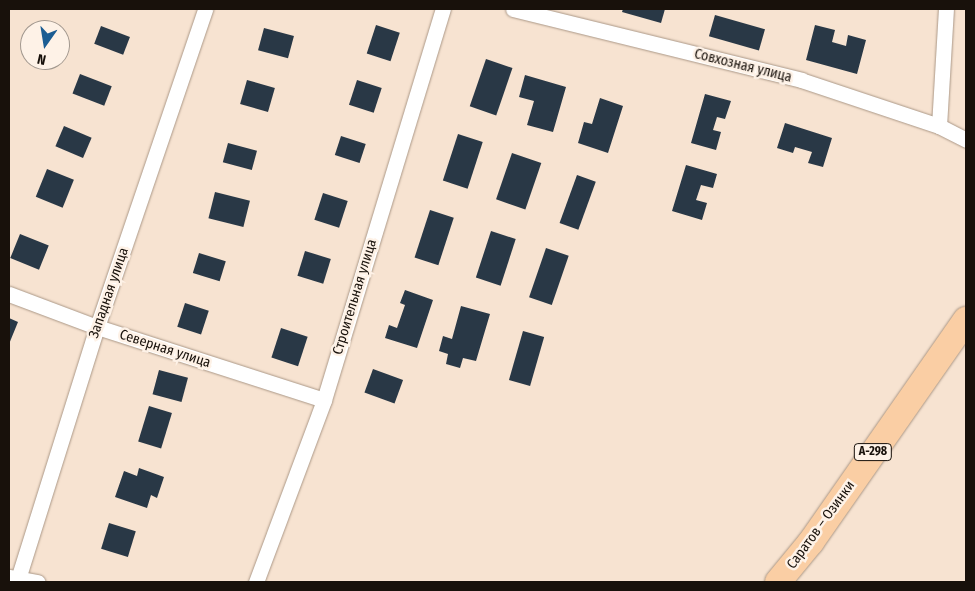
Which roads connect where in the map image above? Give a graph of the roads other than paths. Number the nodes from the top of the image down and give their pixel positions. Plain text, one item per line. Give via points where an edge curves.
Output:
1 (205, 9) edge
2 (443, 9) edge
3 (513, 9) edge
4 (946, 9) edge
5 (940, 126) junction
6 (966, 140) edge
7 (9, 294) edge
8 (966, 320) edge
9 (97, 328) junction
10 (324, 400) junction
11 (13, 578) edge
12 (38, 582) edge
13 (256, 582) edge
14 (778, 582) edge

1 - 9 street, Западная улица
2 - 10 street, Строительная улица
3 - 5 street, Совхозная улица via 801,80
4 - 5 street
5 - 6 street, Совхозная улица
7 - 9 street, Северная улица
8 - 14 highway, Саратов – Озинки / А-298 via 811,542
9 - 10 street, Северная улица
9 - 11 street, Западная улица
10 - 13 street, Строительная улица
11 - 12 street

